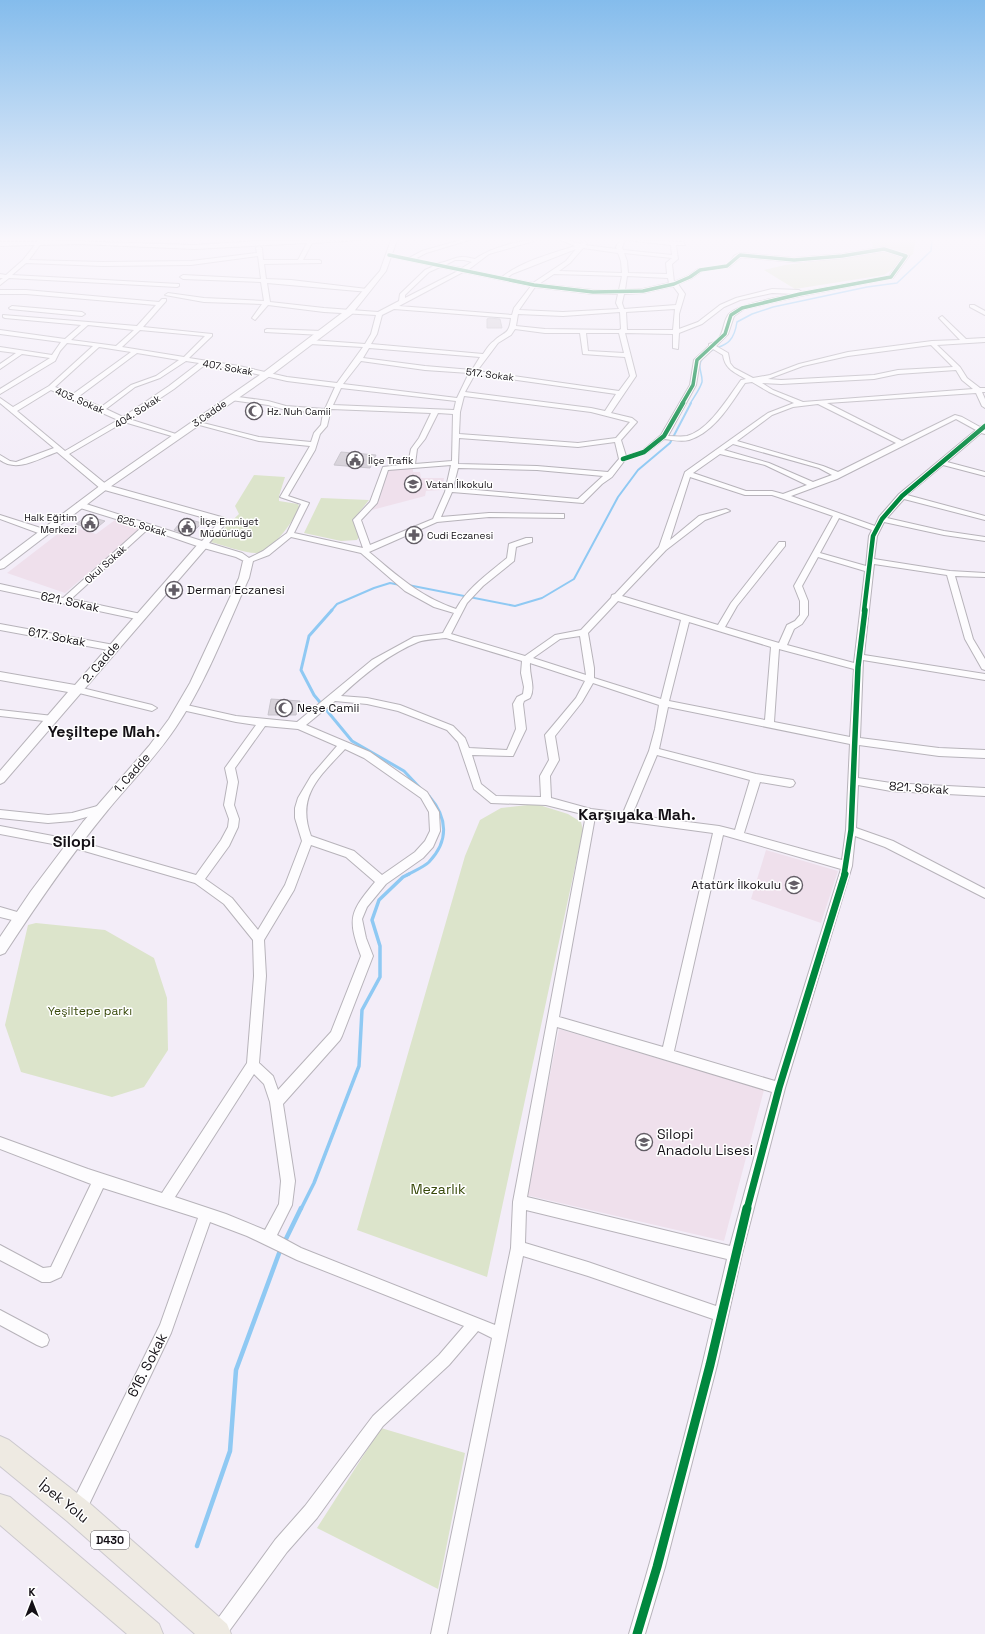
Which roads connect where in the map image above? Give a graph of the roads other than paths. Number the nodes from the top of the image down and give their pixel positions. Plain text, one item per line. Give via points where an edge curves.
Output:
1 (149, 316) edge
2 (344, 316) edge
3 (378, 316) edge
4 (515, 316) edge
5 (622, 316) edge
6 (676, 316) edge
7 (709, 316) edge
8 (731, 316) edge
9 (2, 318) edge
10 (942, 318) dead end
11 (86, 324) junction
12 (514, 327) junction
13 (139, 328) junction
14 (267, 331) dead end
15 (623, 331) junction
16 (0, 332) edge
17 (583, 332) junction
18 (677, 332) junction
19 (322, 333) junction
20 (964, 340) junction
21 (985, 340) edge
22 (67, 341) junction
23 (310, 342) junction
24 (932, 343) junction
25 (98, 345) junction
26 (367, 346) junction
27 (713, 346) junction
28 (118, 348) junction
29 (676, 348) dead end
30 (0, 349) edge
31 (136, 351) junction
32 (20, 353) junction
33 (627, 355) junction
34 (485, 356) junction
35 (53, 357) junction
36 (185, 359) junction
37 (358, 359) junction
38 (205, 362) junction
39 (0, 367) edge
40 (958, 368) junction
41 (474, 372) junction
42 (267, 374) junction
43 (753, 380) junction
44 (340, 384) junction
45 (52, 388) junction
46 (982, 390) edge
47 (0, 392) edge
48 (620, 393) junction
49 (73, 397) junction
50 (461, 397) junction
51 (232, 398) junction
52 (0, 400) edge
53 (818, 402) junction
54 (803, 404) junction
55 (985, 406) edge
56 (102, 409) junction
57 (328, 409) junction
58 (13, 410) junction
59 (435, 412) junction
60 (456, 412) junction
61 (608, 414) junction
62 (124, 420) junction
63 (195, 423) junction
64 (984, 429) edge
65 (176, 436) junction
66 (456, 436) junction
67 (662, 437) junction
68 (618, 440) junction
69 (731, 441) junction
70 (901, 443) junction
71 (314, 444) junction
72 (61, 451) junction
73 (718, 451) junction
74 (0, 457) edge
75 (623, 459) junction
76 (944, 463) junction
77 (455, 464) junction
78 (411, 466) junction
79 (610, 474) junction
80 (688, 474) junction
81 (985, 474) edge
82 (838, 475) junction
83 (813, 485) junction
84 (104, 487) junction
85 (449, 490) junction
86 (784, 496) junction
87 (902, 496) junction
88 (80, 505) junction
89 (726, 511) dead end
90 (837, 515) junction
91 (561, 516) dead end
92 (0, 518) edge
93 (985, 518) edge
94 (882, 519) junction
95 (436, 520) junction
96 (146, 527) junction
97 (877, 529) junction
98 (44, 532) junction
99 (290, 534) junction
100 (985, 539) edge
101 (529, 540) dead end
102 (204, 544) junction
103 (782, 544) dead end
104 (662, 548) junction
105 (366, 550) junction
106 (816, 554) junction
107 (248, 561) junction
108 (870, 561) junction
109 (2, 562) edge
110 (869, 570) junction
111 (950, 573) junction
112 (985, 575) edge
113 (0, 587) edge
114 (615, 597) junction
115 (64, 601) junction
116 (458, 612) junction
117 (141, 617) junction
118 (686, 617) junction
119 (0, 627) edge
120 (720, 628) junction
121 (584, 632) junction
122 (446, 635) junction
123 (778, 646) junction
124 (114, 648) junction
125 (860, 657) junction
126 (526, 659) junction
127 (985, 666) edge
128 (858, 667) junction
129 (0, 676) edge
130 (985, 677) edge
131 (590, 679) junction
132 (78, 690) junction
133 (333, 698) junction
134 (664, 703) junction
135 (182, 707) junction
136 (152, 708) dead end
137 (0, 713) edge
138 (53, 719) junction
139 (263, 722) junction
140 (769, 724) junction
141 (299, 726) junction
142 (854, 741) junction
143 (343, 745) junction
144 (467, 751) junction
145 (654, 751) junction
146 (985, 754) edge
147 (756, 778) junction
148 (0, 779) edge
149 (853, 781) junction
150 (790, 782) dead end
151 (984, 795) edge
152 (546, 801) junction
153 (101, 809) junction
154 (591, 813) junction
155 (0, 814) edge
156 (626, 818) junction
157 (0, 830) edge
158 (719, 830) junction
159 (851, 830) junction
160 (738, 836) junction
161 (307, 841) junction
162 (74, 844) junction
163 (847, 866) junction
164 (198, 880) junction
165 (382, 881) junction
166 (985, 894) edge
167 (0, 912) edge
168 (20, 917) junction
169 (258, 939) junction
170 (0, 949) edge
171 (552, 1020) junction
172 (667, 1054) junction
173 (253, 1065) junction
174 (779, 1088) junction
175 (276, 1102) junction
176 (0, 1143) edge
177 (100, 1180) junction
178 (165, 1201) junction
179 (520, 1202) junction
180 (206, 1214) junction
181 (271, 1238) junction
182 (518, 1248) junction
183 (0, 1252) edge
184 (735, 1254) junction
185 (721, 1315) junction
186 (0, 1317) edge
187 (476, 1323) junction
188 (501, 1335) junction
189 (42, 1340) dead end
190 (0, 1449) edge
191 (0, 1507) edge
192 (77, 1511) junction
193 (149, 1634) edge
194 (217, 1634) edge
195 (439, 1634) edge
196 (637, 1634) edge

1 - 13 street
2 - 19 street, 3.Cadde
3 - 26 street via 374,334
4 - 12 street
5 - 15 street
6 - 18 street
7 - 18 street via 700,323
8 - 27 street via 725,334
9 - 11 street
10 - 20 street
11 - 13 street
11 - 22 street
12 - 17 street
12 - 34 street via 508,336 493,344
13 - 28 street
13 - 36 street via 210,335
14 - 19 street
15 - 17 street
15 - 18 street
15 - 33 street
16 - 22 street, 407. Sokak
17 - 33 street via 585,353
18 - 29 street
19 - 23 street, 3.Cadde
20 - 21 street
20 - 24 street
22 - 25 street, 407. Sokak
22 - 35 street
23 - 26 street
23 - 42 street, 3.Cadde
24 - 40 street
24 - 43 street via 841,356
25 - 28 street, 407. Sokak
25 - 45 street
26 - 34 street
26 - 37 street
27 - 43 street via 726,354 727,362 732,369
27 - 67 street via 697,360 693,385
28 - 31 street, 407. Sokak
30 - 32 street
31 - 36 street, 407. Sokak
31 - 49 street via 97,382
32 - 35 street
32 - 39 street
33 - 48 street via 633,376
34 - 41 street
35 - 47 street via 53,360 44,366
36 - 38 street, 407. Sokak
36 - 56 street via 158,377 133,386
37 - 41 street, 517. Sokak
37 - 44 street
38 - 42 street, 407. Sokak
38 - 62 street, 404. Sokak via 184,380
40 - 43 street via 929,372 898,372 874,377 781,382
40 - 46 street via 964,379
41 - 48 street, 517. Sokak
41 - 50 street
42 - 44 street, 407. Sokak via 287,379
42 - 51 street, 3.Cadde
43 - 54 street via 771,391
43 - 67 street via 743,381 711,423 688,438
44 - 50 street, 407. Sokak
44 - 57 street
45 - 49 street, 403. Sokak
45 - 58 street
46 - 53 street
46 - 55 street
48 - 61 street
49 - 56 street, 403. Sokak
50 - 60 street
50 - 61 street, 407. Sokak via 591,410
51 - 57 street via 286,408
51 - 63 street, 3.Cadde
52 - 58 street
53 - 54 street
53 - 70 street
54 - 69 street via 792,405 770,414
56 - 62 street, 403. Sokak
57 - 59 street
57 - 71 street via 324,426 317,433
58 - 72 street
59 - 60 street
59 - 78 street via 414,450
60 - 66 street
61 - 68 street, 407. Sokak via 634,422
62 - 65 street, 403. Sokak
62 - 72 street, 404. Sokak
63 - 65 street, 3.Cadde
63 - 71 street via 259,438
64 - 70 street via 955,417
64 - 76 street
65 - 84 street, 3.Cadde
66 - 68 street via 578,445
66 - 77 street
67 - 75 street via 644,452
68 - 75 street
69 - 73 street
69 - 82 street
70 - 82 street
71 - 99 street via 284,497 305,503
72 - 74 street, 404. Sokak via 17,464 8,463
72 - 84 street
73 - 80 street
73 - 83 street via 767,464
75 - 79 street
76 - 81 street
76 - 87 street
77 - 78 street
77 - 79 street
77 - 85 street
78 - 105 street via 385,468 373,503 357,520
79 - 85 street via 580,501
80 - 86 street via 745,493 772,493
80 - 104 street
82 - 83 street
83 - 86 street
84 - 88 street, 3.Cadde
84 - 102 street via 222,520
85 - 95 street
86 - 90 street
87 - 93 street
87 - 94 street
88 - 96 street, 625. Sokak
88 - 98 street, 3.Cadde
89 - 104 street via 702,518
90 - 97 street
90 - 106 street
91 - 95 street via 489,515
92 - 98 street
94 - 97 street
94 - 100 street
95 - 105 street
96 - 102 street, 625. Sokak
96 - 115 street, Okul Sokak
97 - 108 street via 873,536
98 - 109 street, 3.Cadde
99 - 105 street
99 - 107 street via 266,553
101 - 116 street via 512,546 511,559 470,595
102 - 107 street, 625. Sokak via 239,555
102 - 117 street, 2. Cadde
103 - 120 street via 734,605
104 - 114 street
105 - 116 street via 408,589 437,605
106 - 110 street
106 - 123 street via 798,586 805,604 802,618 799,623 790,627
107 - 135 street, 1. Cadde via 244,578
108 - 110 street
108 - 111 street
110 - 125 street
111 - 112 street
111 - 127 street via 970,639
113 - 115 street, 621. Sokak
114 - 118 street
114 - 121 street
115 - 117 street, 621. Sokak
116 - 122 street
117 - 124 street, 2. Cadde
118 - 120 street
118 - 134 street
119 - 124 street, 617. Sokak
120 - 123 street
121 - 126 street via 558,636
121 - 131 street
122 - 126 street
122 - 133 street via 418,639 375,662
123 - 128 street
123 - 140 street
124 - 132 street, 2. Cadde
125 - 128 street
125 - 130 street
126 - 131 street
126 - 144 street via 525,674 530,685 529,692 518,704 521,729 510,754
128 - 142 street
129 - 132 street
131 - 134 street
131 - 152 street via 575,706 562,718 550,735 554,760 546,776
132 - 136 street
132 - 138 street, 2. Cadde
133 - 141 street
133 - 144 street via 367,701 400,708 450,728 462,740
134 - 140 street
134 - 145 street
135 - 139 street
135 - 153 street, 1. Cadde via 160,740
137 - 138 street
138 - 148 street, 2. Cadde
139 - 141 street
139 - 164 street via 230,768 233,782 230,805 234,819 233,827 225,843
140 - 142 street
141 - 143 street
142 - 146 street via 938,752
142 - 149 street
143 - 161 street via 309,785 300,808
143 - 165 street via 367,755 424,795 434,812 435,831 428,844 419,855
144 - 152 street via 477,786 494,800
145 - 147 street
145 - 156 street
147 - 150 street
147 - 160 street
149 - 151 street, 821. Sokak
149 - 159 street
152 - 154 street
153 - 155 street via 72,817 48,819
153 - 162 street, 1. Cadde
154 - 156 street
154 - 171 street
156 - 158 street
157 - 162 street
158 - 160 street
158 - 172 street
159 - 163 street
159 - 166 street via 889,844
160 - 163 street
161 - 165 street via 314,841 350,854
161 - 169 street via 290,886
162 - 164 street
162 - 168 street, 1. Cadde
163 - 174 street
164 - 169 street via 228,901
165 - 175 street via 363,904 357,919 360,938 367,956 336,1036
167 - 168 street
168 - 170 street, 1. Cadde
169 - 173 street via 260,976
171 - 172 street
171 - 179 street
172 - 174 street
173 - 175 street via 269,1080
173 - 178 street
174 - 184 street
175 - 181 street via 288,1181 285,1205
176 - 177 street
177 - 178 street
177 - 183 street via 56,1272 42,1275
178 - 180 street
179 - 182 street
179 - 184 street
180 - 181 street
180 - 192 street, 616. Sokak via 166,1328
181 - 187 street via 298,1253
182 - 185 street
182 - 188 street
184 - 185 street
185 - 196 street via 657,1567
186 - 189 street
187 - 188 street
187 - 194 street via 444,1360 378,1421 311,1512 281,1546
188 - 195 street
190 - 192 highway, İpek Yolu / D430
191 - 193 highway
192 - 194 highway, İpek Yolu / D430

